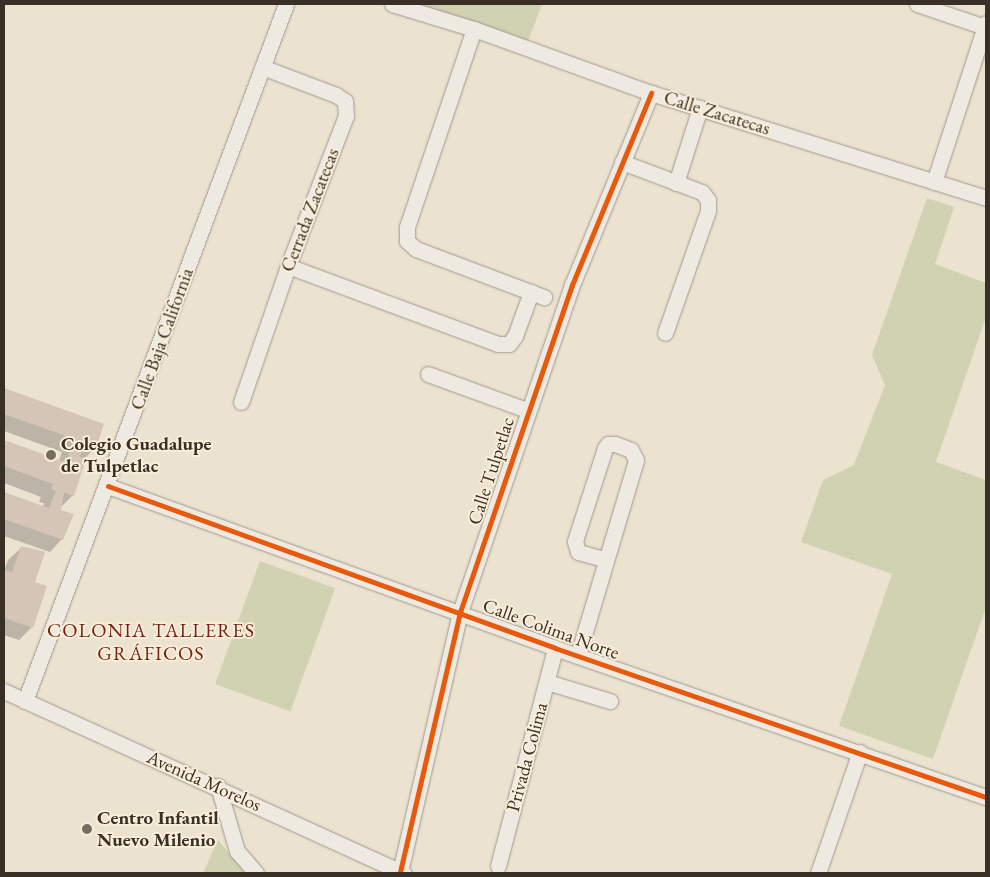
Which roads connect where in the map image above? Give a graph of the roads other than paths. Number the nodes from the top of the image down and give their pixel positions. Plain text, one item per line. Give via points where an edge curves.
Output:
1 (286, 4) edge
2 (392, 4) edge
3 (917, 4) edge
4 (986, 25) edge
5 (474, 29) junction
6 (262, 67) junction
7 (651, 93) junction
8 (700, 108) junction
9 (622, 162) junction
10 (934, 182) junction
11 (676, 183) junction
12 (986, 198) edge
13 (288, 266) junction
14 (665, 333) dead end
15 (428, 374) dead end
16 (240, 402) dead end
17 (527, 410) junction
18 (108, 486) junction
19 (604, 559) junction
20 (460, 612) junction
21 (555, 648) junction
22 (578, 655) junction
23 (547, 682) junction
24 (4, 691) edge
25 (25, 701) junction
26 (610, 701) dead end
27 (860, 752) junction
28 (218, 786) junction
29 (986, 797) edge
30 (498, 866) dead end
31 (402, 872) edge
32 (256, 873) edge
33 (818, 873) edge

1 - 6 street, Calle Baja California
2 - 5 street, Calle Zacatecas
3 - 4 street
4 - 10 street
5 - 7 street, Calle Zacatecas
5 - 13 street via 408,227 408,241 416,249 537,294 509,344 498,344
6 - 13 street, Cerrada Zacatecas via 345,101 346,116
6 - 18 street, Calle Baja California
7 - 8 street, Calle Zacatecas
7 - 9 street, Calle Tulpetlac
8 - 10 street, Calle Zacatecas
8 - 11 street
9 - 11 street
9 - 17 street, Calle Tulpetlac via 572,285
10 - 12 street, Calle Zacatecas
11 - 14 street via 702,192 708,200 708,211
13 - 16 street, Cerrada Zacatecas
15 - 17 street
17 - 20 street, Calle Tulpetlac
18 - 20 street, Calle Colima Norte
18 - 25 street, Calle Baja California
19 - 19 street via 636,460 631,450 615,444 608,444 605,448 575,541 578,552
19 - 22 street
20 - 21 street, Calle Colima Norte
20 - 31 street, Calle Tulpetlac
21 - 22 street, Calle Colima Norte
21 - 23 street, Privada Colima
22 - 27 street, Calle Colima Norte
23 - 26 street
23 - 30 street, Privada Colima
24 - 25 street, Avenida Morelos
25 - 28 street, Avenida Morelos
27 - 29 street, Calle Colima Norte
27 - 33 street
28 - 31 street, Avenida Morelos
28 - 32 street via 237,851

